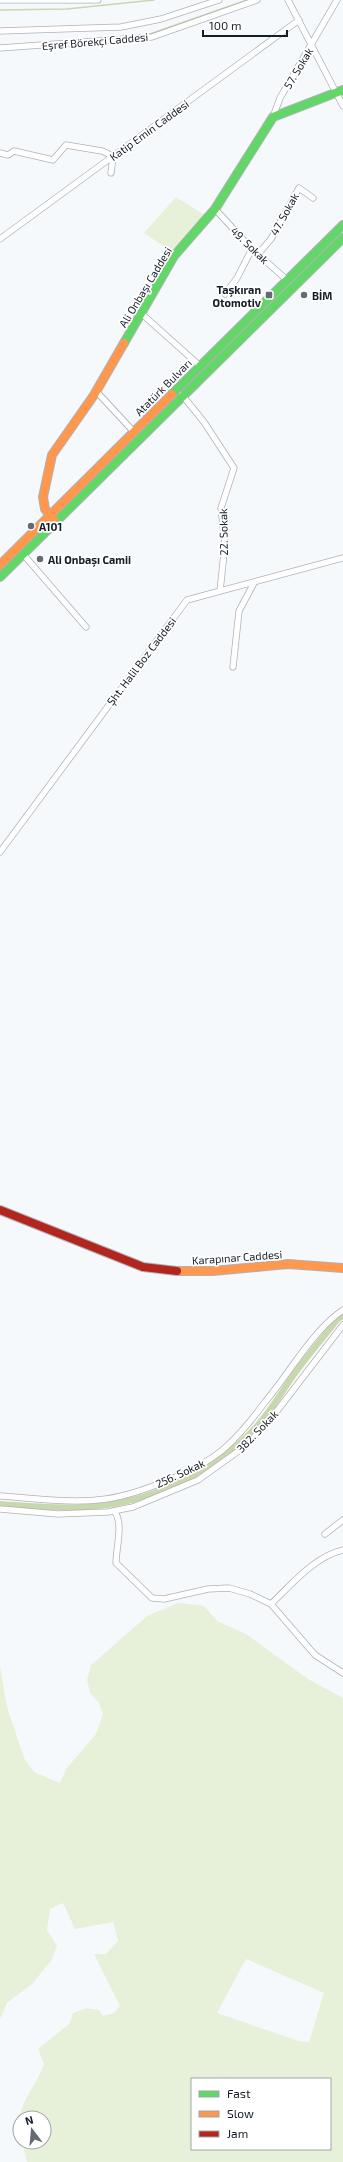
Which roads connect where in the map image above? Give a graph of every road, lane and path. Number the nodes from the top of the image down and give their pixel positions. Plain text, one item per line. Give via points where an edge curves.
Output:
1 (0, 0) edge
2 (98, 0) edge
3 (219, 0) edge
4 (257, 0) edge
5 (288, 0) edge
6 (337, 0) edge
7 (299, 20) junction
8 (0, 31) edge
9 (312, 46) junction
10 (0, 48) edge
11 (340, 92) edge
12 (343, 106) edge
13 (273, 117) junction
14 (0, 153) edge
15 (113, 156) junction
16 (111, 173) dead end
17 (313, 198) dead end
18 (215, 209) junction
19 (343, 225) edge
20 (343, 238) edge
21 (0, 239) edge
22 (252, 249) junction
23 (259, 253) junction
24 (287, 280) junction
25 (225, 294) dead end
26 (142, 314) junction
27 (200, 366) junction
28 (96, 391) junction
29 (182, 395) junction
30 (134, 432) junction
31 (52, 519) junction
32 (23, 554) junction
33 (343, 558) edge
34 (0, 565) edge
35 (0, 577) edge
36 (254, 583) junction
37 (220, 591) junction
38 (86, 627) dead end
39 (233, 667) dead end
40 (0, 852) edge
41 (0, 1210) edge
42 (343, 1268) edge
43 (343, 1310) edge
44 (343, 1325) edge
45 (0, 1496) edge
46 (0, 1509) edge
47 (114, 1511) junction
48 (343, 1520) edge
49 (326, 1534) dead end
50 (343, 1550) edge
51 (271, 1604) junction
52 (343, 1673) edge

1 - 2 street
3 - 8 street via 161,20 121,27
4 - 10 street, Eşref Börekçi Caddesi via 152,37
5 - 7 street
6 - 9 street, 57. Sokak
7 - 9 street
7 - 15 street, Katip Emin Caddesi
9 - 11 street
9 - 13 street, 57. Sokak via 280,98
11 - 12 street
11 - 13 main road
13 - 18 main road, Ali Onbaşı Caddesi
14 - 15 street via 8,155 14,152 54,160 66,145 102,151
15 - 16 street
15 - 21 street, Katip Emin Caddesi
17 - 23 street, 47. Sokak via 299,188 271,239
18 - 22 street, 49. Sokak
18 - 26 main road, Ali Onbaşı Caddesi via 174,256
19 - 24 main road, Atatürk Bulvarı
20 - 29 main road, Atatürk Bulvarı
22 - 23 street, 49. Sokak
22 - 25 street via 237,278
23 - 24 street, 49. Sokak
24 - 27 main road, Atatürk Bulvarı
26 - 27 street
26 - 28 main road, Ali Onbaşı Caddesi
27 - 30 main road, Atatürk Bulvarı
28 - 30 street
28 - 31 main road, Ali Onbaşı Caddesi via 52,455 43,497 45,509
29 - 31 main road, Atatürk Bulvarı
29 - 37 street, 22. Sokak via 204,422 234,468 221,508 225,544
30 - 31 main road, Atatürk Bulvarı
31 - 32 main road, Atatürk Bulvarı
31 - 34 main road, Atatürk Bulvarı
32 - 35 main road, Atatürk Bulvarı
32 - 38 street
33 - 36 street, Şht. Halil Boz Caddesi
36 - 37 street, Şht. Halil Boz Caddesi
36 - 39 street via 239,611
37 - 40 street, Şht. Halil Boz Caddesi via 187,600
41 - 42 main road, Karapınar Caddesi via 143,1267 178,1271 213,1271 288,1264
43 - 45 street, 256. Sokak via 334,1316 298,1358 266,1402 227,1446 204,1463 146,1489 106,1499 71,1501
44 - 47 street, 382. Sokak via 277,1411 247,1445 198,1480 133,1507
46 - 47 street, 382. Sokak via 58,1514 96,1514
47 - 51 street via 120,1522 116,1563 152,1598 229,1588
48 - 49 street
50 - 51 street via 316,1562
51 - 52 street via 315,1655

